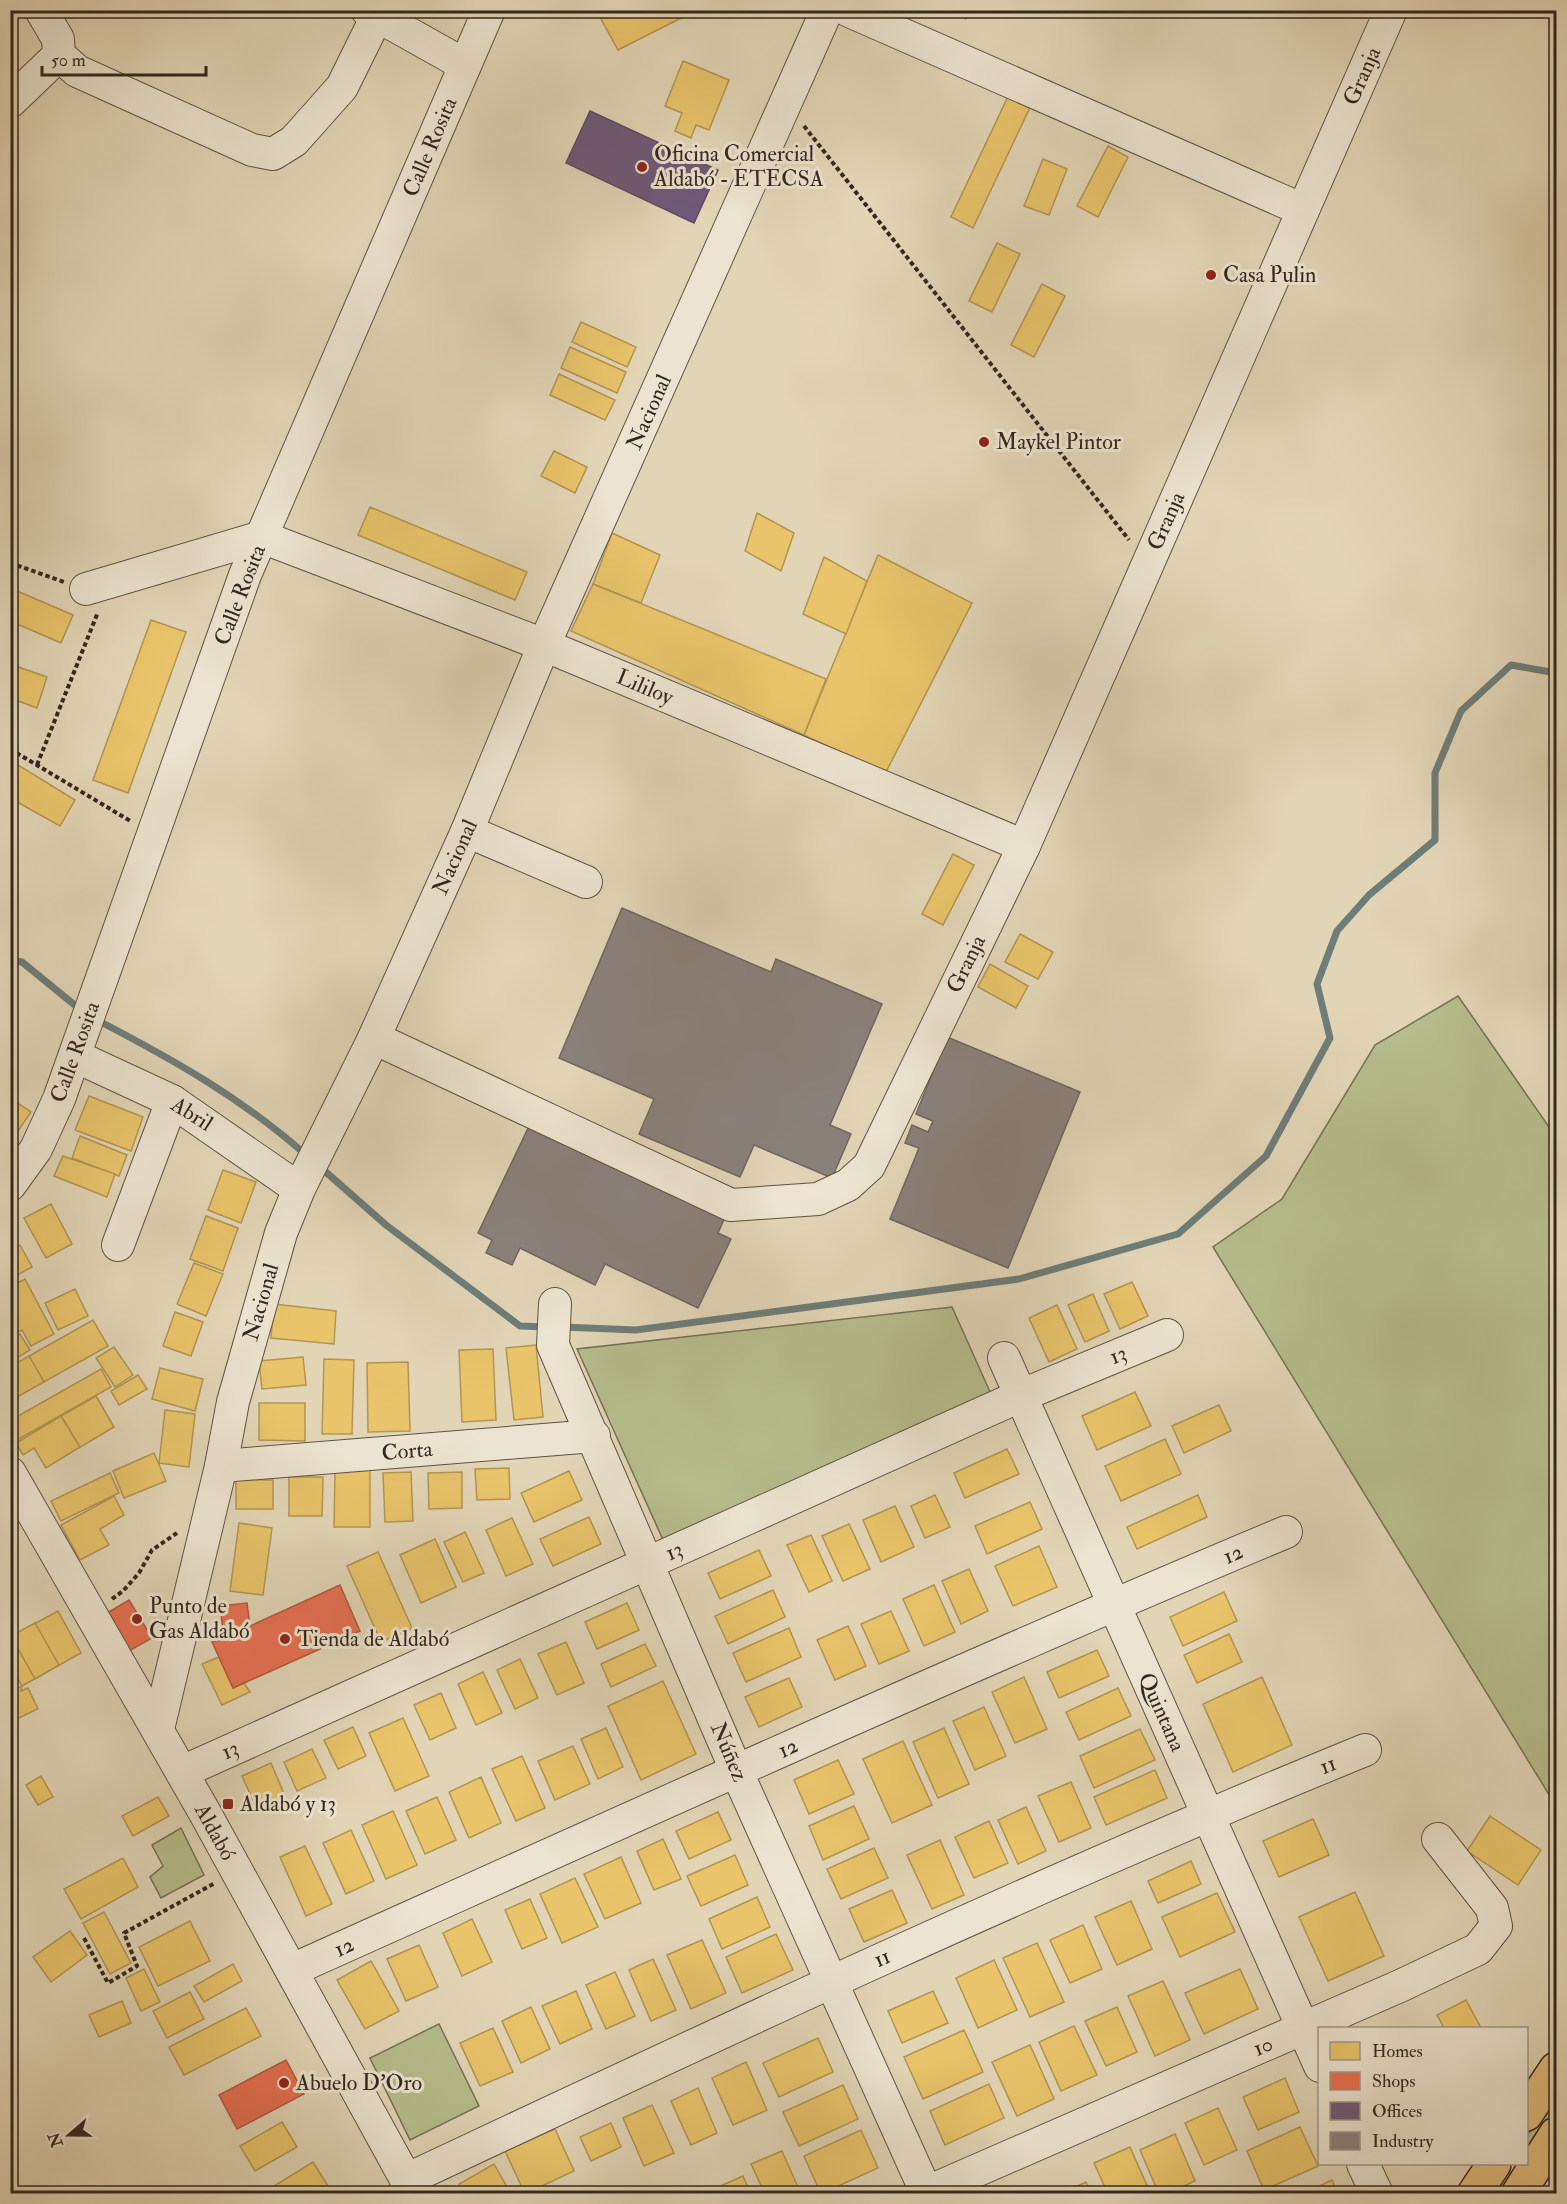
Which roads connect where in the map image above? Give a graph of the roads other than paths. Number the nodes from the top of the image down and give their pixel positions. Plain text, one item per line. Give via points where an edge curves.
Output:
1 (41, 10) edge
2 (489, 10) edge
3 (827, 10) edge
4 (847, 10) edge
5 (1391, 10) edge
6 (372, 13) edge
7 (59, 55) junction
8 (465, 65) junction
9 (10, 102) edge
10 (1303, 210) junction
11 (262, 537) junction
12 (86, 589) road end
13 (544, 645) junction
14 (467, 831) junction
15 (1024, 846) junction
16 (586, 882) dead end
17 (374, 1038) junction
18 (78, 1044) junction
19 (172, 1101) junction
20 (303, 1181) junction
21 (10, 1185) edge
22 (118, 1245) dead end
23 (555, 1304) dead end
24 (1167, 1335) dead end
25 (1004, 1358) dead end
26 (1020, 1396) junction
27 (594, 1436) junction
28 (221, 1466) junction
29 (10, 1473) edge
30 (1286, 1532) dead end
31 (648, 1563) junction
32 (1113, 1604) junction
33 (158, 1729) junction
34 (1365, 1749) dead end
35 (736, 1770) junction
36 (182, 1772) junction
37 (1207, 1814) junction
38 (1438, 1839) dead end
39 (292, 1970) junction
40 (831, 1980) junction
41 (1303, 2029) junction
42 (1318, 2062) edge
43 (1557, 2069) edge
44 (1528, 2112) edge
45 (1557, 2134) edge
46 (1364, 2165) edge
47 (1493, 2165) edge
48 (410, 2187) edge
49 (926, 2193) edge
50 (1377, 2193) edge
51 (1474, 2193) edge
52 (1518, 2193) edge

1 - 7 street via 58,39
2 - 8 street, Calle Rosita
3 - 13 street, Nacional
4 - 10 street
5 - 10 street, Granja
6 - 7 street via 342,87 294,141 273,154 252,150 77,71
6 - 8 street
7 - 9 street
8 - 11 street, Calle Rosita
10 - 15 street, Granja
11 - 12 street
11 - 13 street, Lililoy
11 - 18 street, Calle Rosita via 245,575
13 - 14 street, Nacional
13 - 15 street, Lililoy
14 - 16 street
14 - 17 street, Nacional
15 - 17 street, Granja via 869,1166 848,1185 818,1199 731,1205
17 - 20 street, Nacional
18 - 19 street, Abril
18 - 21 street, Calle Rosita via 36,1149
19 - 20 street, Abril
19 - 22 street
20 - 28 street, Nacional via 282,1233 236,1390
23 - 27 street, Núñez via 553,1344
24 - 26 street, 13
25 - 26 street, Quintana
26 - 31 street, 13
26 - 32 street, Quintana
27 - 28 street, Corta
27 - 31 street, Núñez
28 - 33 street, Nacional
29 - 33 street, Aldabó
30 - 32 street, 12
31 - 35 street, Núñez
31 - 36 street, 13
32 - 35 street, 12
32 - 37 street, Quintana
33 - 36 street, Aldabó
34 - 37 street, 11
35 - 39 street, 12
35 - 40 street, Núñez
36 - 39 street, Aldabó
37 - 40 street, 11
37 - 41 street, Quintana
38 - 41 street, 10 via 1492,1908 1496,1926 1478,1949 1450,1964
39 - 48 street, Aldabó
40 - 48 street, 11
40 - 49 street, Núñez
41 - 42 street, Quintana
41 - 49 street, 10
43 - 44 highway
45 - 52 highway
46 - 50 street
47 - 51 highway

